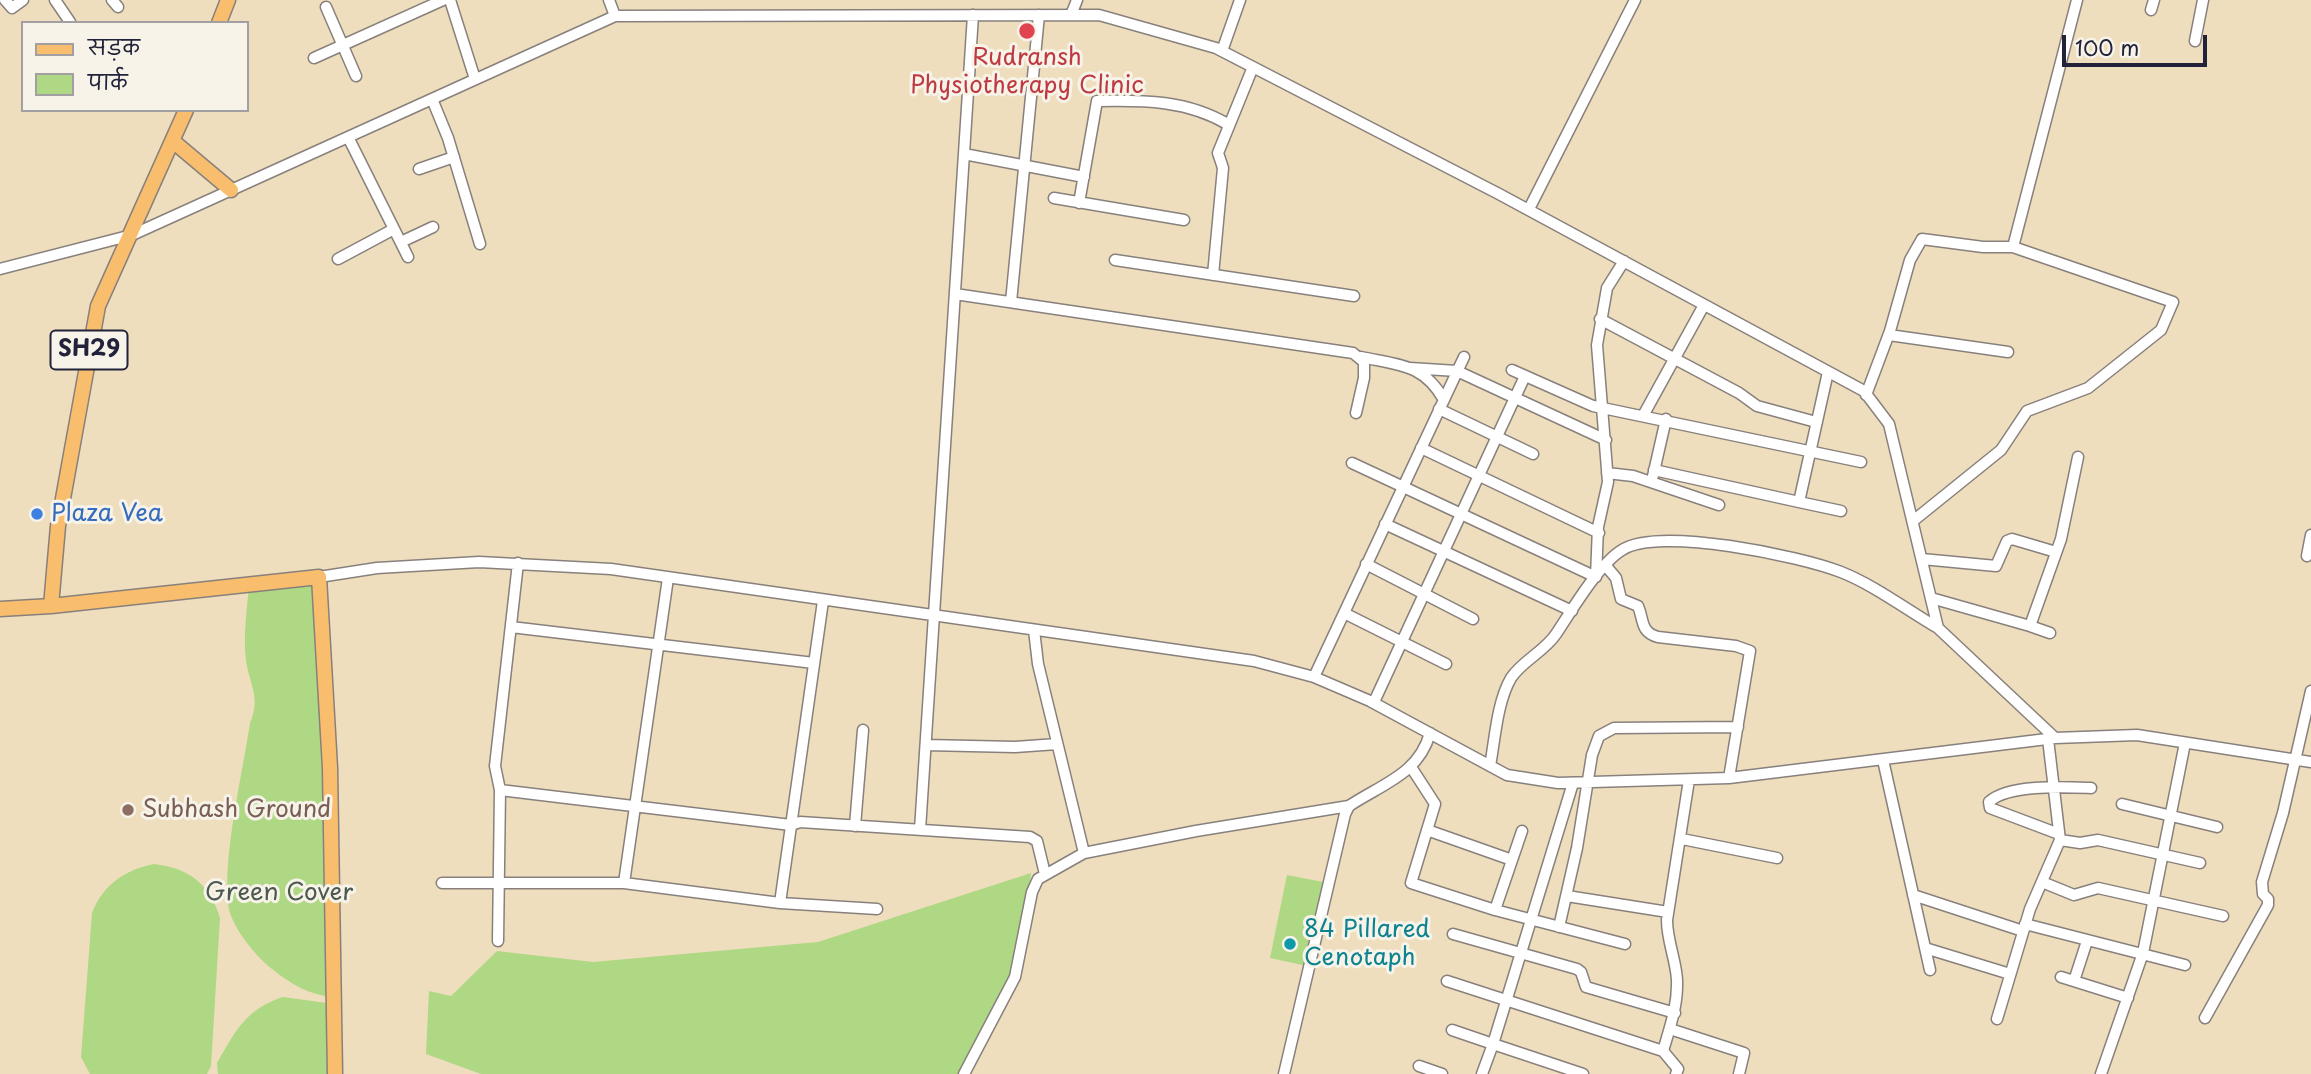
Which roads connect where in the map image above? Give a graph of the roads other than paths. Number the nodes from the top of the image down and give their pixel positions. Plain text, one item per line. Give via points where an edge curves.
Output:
1 (5, 0) edge
2 (23, 0) edge
3 (55, 0) edge
4 (228, 0) edge
5 (443, 0) edge
6 (450, 0) edge
7 (609, 0) edge
8 (1077, 0) edge
9 (1240, 0) edge
10 (1635, 0) edge
11 (2077, 0) edge
12 (2203, 0) edge
13 (326, 7) dead end
14 (973, 15) junction
15 (1039, 15) junction
16 (1071, 15) junction
17 (615, 16) junction
18 (69, 21) edge
19 (220, 21) edge
20 (2195, 41) dead end
21 (343, 45) junction
22 (1222, 51) junction
23 (314, 58) dead end
24 (1253, 67) junction
25 (356, 76) dead end
26 (475, 79) junction
27 (432, 99) junction
28 (185, 112) edge
29 (1229, 125) junction
30 (348, 137) junction
31 (174, 142) junction
32 (964, 154) junction
33 (454, 157) junction
34 (1024, 166) junction
35 (419, 169) dead end
36 (1084, 177) junction
37 (231, 190) junction
38 (1054, 198) dead end
39 (1079, 203) junction
40 (1529, 209) junction
41 (1184, 220) dead end
42 (433, 227) dead end
43 (394, 229) junction
44 (132, 235) junction
45 (401, 242) junction
46 (480, 244) dead end
47 (2013, 247) junction
48 (408, 257) dead end
49 (338, 260) dead end
50 (1115, 260) dead end
51 (1624, 261) junction
52 (0, 269) edge
53 (1213, 275) junction
54 (955, 294) junction
55 (1354, 296) dead end
56 (1011, 302) junction
57 (1704, 304) junction
58 (1600, 319) junction
59 (1889, 335) junction
60 (2008, 352) dead end
61 (1361, 357) junction
62 (1464, 357) dead end
63 (1674, 360) junction
64 (1410, 368) junction
65 (1512, 370) dead end
66 (1457, 371) junction
67 (1828, 372) junction
68 (1525, 376) junction
69 (1867, 395) junction
70 (1515, 398) junction
71 (1441, 405) junction
72 (1603, 408) junction
73 (1356, 413) dead end
74 (1644, 414) junction
75 (1665, 419) junction
76 (1816, 422) junction
77 (1496, 437) junction
78 (1606, 440) junction
79 (1421, 448) junction
80 (1810, 450) junction
81 (1533, 454) dead end
82 (2078, 457) dead end
83 (1861, 462) dead end
84 (1352, 463) dead end
85 (1654, 470) junction
86 (1608, 473) junction
87 (1479, 474) junction
88 (1651, 482) junction
89 (1403, 486) junction
90 (1799, 502) junction
91 (1720, 505) dead end
92 (1841, 511) dead end
93 (1461, 513) junction
94 (1913, 521) junction
95 (1385, 524) junction
96 (1599, 533) junction
97 (2311, 535) edge
98 (1444, 551) junction
99 (2056, 552) junction
100 (2307, 555) dead end
101 (1922, 559) junction
102 (518, 563) junction
103 (1366, 564) junction
104 (1606, 566) junction
105 (318, 577) junction
106 (1596, 577) junction
107 (667, 578) junction
108 (1424, 594) junction
109 (1931, 598) junction
110 (823, 601) junction
111 (51, 606) junction
112 (0, 609) edge
113 (1572, 611) junction
114 (1344, 613) junction
115 (935, 617) junction
116 (1473, 618) dead end
117 (2030, 626) junction
118 (511, 627) junction
119 (1938, 628) junction
120 (1034, 630) junction
121 (2050, 633) dead end
122 (1401, 643) junction
123 (658, 644) junction
124 (814, 663) junction
125 (1446, 664) dead end
126 (1314, 677) junction
127 (2311, 691) edge
128 (1374, 702) junction
129 (1738, 727) junction
130 (863, 730) dead end
131 (1430, 733) junction
132 (2051, 738) junction
133 (2185, 743) junction
134 (1057, 744) junction
135 (926, 745) junction
136 (1883, 760) junction
137 (2295, 760) junction
138 (2311, 762) edge
139 (1490, 766) junction
140 (1411, 767) junction
141 (1729, 778) junction
142 (1689, 780) junction
143 (1573, 783) junction
144 (1587, 784) junction
145 (2053, 786) junction
146 (2091, 788) dead end
147 (500, 790) junction
148 (2122, 804) dead end
149 (634, 806) junction
150 (1349, 806) junction
151 (2170, 817) junction
152 (791, 825) junction
153 (855, 826) junction
154 (2217, 827) dead end
155 (920, 830) junction
156 (1427, 830) junction
157 (1522, 831) dead end
158 (2060, 837) junction
159 (1682, 839) junction
160 (1084, 853) junction
161 (2163, 855) junction
162 (1777, 858) dead end
163 (1512, 860) junction
164 (2200, 863) dead end
165 (1045, 874) junction
166 (2042, 882) junction
167 (442, 883) dead end
168 (624, 883) junction
169 (498, 884) junction
170 (1913, 895) junction
171 (1567, 896) junction
172 (2154, 900) junction
173 (780, 903) junction
174 (877, 909) dead end
175 (1495, 910) junction
176 (1668, 912) junction
177 (2223, 915) dead end
178 (1533, 920) junction
179 (1559, 927) junction
180 (2024, 927) junction
181 (1453, 934) dead end
182 (498, 941) dead end
183 (2087, 941) junction
184 (1625, 944) dead end
185 (1925, 948) junction
186 (2143, 953) junction
187 (1521, 954) junction
188 (2185, 965) dead end
189 (1930, 970) dead end
190 (2011, 974) junction
191 (2061, 977) dead end
192 (1447, 981) dead end
193 (2074, 981) junction
194 (2128, 998) junction
195 (1506, 1001) junction
196 (1675, 1013) junction
197 (2205, 1018) dead end
198 (1997, 1019) dead end
199 (1670, 1029) junction
200 (1452, 1030) dead end
201 (1493, 1044) junction
202 (1663, 1051) junction
203 (1419, 1066) dead end
204 (335, 1074) edge
205 (964, 1074) edge
206 (1284, 1074) edge
207 (1442, 1074) edge
208 (1482, 1074) edge
209 (1583, 1074) edge
210 (1676, 1074) edge
211 (1739, 1074) edge
212 (2101, 1074) edge

1 - 2 street via 12,8
3 - 18 street
4 - 19 main road
5 - 21 street
6 - 26 street
7 - 17 street
8 - 16 street
9 - 22 street
10 - 40 street
11 - 47 street
12 - 20 street
13 - 21 street
14 - 15 street
14 - 17 street
14 - 32 street
15 - 16 street
15 - 34 street
16 - 22 street via 1099,15
17 - 26 street
21 - 23 street
21 - 25 street
22 - 24 street
24 - 29 street
24 - 40 street
26 - 27 street
27 - 30 street
27 - 33 street
28 - 31 main road, SH29
29 - 36 street via 1156,100 1097,101
29 - 53 street via 1218,153 1223,168
30 - 37 street
30 - 43 street
31 - 37 main road
31 - 44 main road, SH29
32 - 34 street
32 - 54 street
33 - 35 street
33 - 46 street
34 - 36 street
34 - 56 street
36 - 39 street
37 - 44 street
38 - 39 street
39 - 41 street
40 - 51 street
42 - 45 street
43 - 45 street
43 - 49 street
44 - 52 street
44 - 111 main road, SH29 via 98,306 58,526
45 - 48 street
47 - 59 street via 1922,239 1910,260
47 - 94 street via 2173,302 2161,330 2088,388 2027,411 2001,450
50 - 53 street
51 - 57 street
51 - 58 street via 1607,288
53 - 55 street
54 - 56 street
54 - 115 street
56 - 61 street via 1353,352
57 - 63 street
57 - 67 street
58 - 63 street
58 - 72 street via 1597,345
59 - 60 street
59 - 69 street
61 - 64 street
61 - 73 street via 1364,378
62 - 66 street
63 - 74 street
63 - 76 street via 1757,406
64 - 66 street
64 - 71 street via 1430,378
65 - 68 street
66 - 70 street
66 - 71 street
67 - 69 street
67 - 76 street
68 - 70 street
68 - 72 street
69 - 94 street via 1889,424
70 - 77 street
70 - 78 street
71 - 77 street
71 - 79 street
72 - 74 street
72 - 78 street
74 - 75 street
75 - 80 street
75 - 85 street
76 - 80 street
77 - 81 street
77 - 87 street
78 - 86 street
79 - 87 street
79 - 89 street
80 - 83 street
80 - 90 street
82 - 99 street
84 - 89 street
85 - 88 street
85 - 90 street
86 - 88 street
86 - 96 street
87 - 93 street
87 - 96 street
88 - 91 street
89 - 93 street
89 - 95 street
90 - 92 street
93 - 98 street
93 - 106 street
94 - 101 street
95 - 98 street
95 - 103 street
96 - 106 street
97 - 100 street
98 - 108 street
98 - 113 street
99 - 101 street via 2012,539 1996,566
99 - 117 street
101 - 109 street
102 - 105 street via 377,568
102 - 107 street
102 - 118 street
103 - 108 street
103 - 114 street
104 - 106 street
104 - 119 street via 1620,550 1640,542 1696,543 1784,554 1843,573
104 - 129 street via 1616,578 1621,599 1638,606 1648,633 1748,649
105 - 111 main road
105 - 204 main road via 330,768
106 - 113 street
107 - 110 street
107 - 123 street
108 - 116 street
108 - 122 street
109 - 117 street
109 - 119 street
110 - 115 street
110 - 124 street
111 - 112 main road
113 - 139 street via 1548,646 1512,676
114 - 122 street
114 - 126 street
115 - 120 street
115 - 135 street
117 - 121 street
118 - 123 street
118 - 147 street via 495,766
119 - 132 street
120 - 126 street via 1254,661
120 - 134 street
122 - 125 street
122 - 128 street
123 - 124 street
123 - 149 street
124 - 152 street
126 - 128 street
127 - 137 street
128 - 131 street
129 - 141 street
129 - 144 street via 1605,730 1595,742
130 - 153 street
131 - 139 street
131 - 140 street via 1426,749
132 - 133 street via 2137,736
132 - 136 street
132 - 145 street
133 - 137 street
133 - 151 street
134 - 135 street
134 - 160 street
135 - 155 street
136 - 141 street
136 - 170 street
137 - 138 street
137 - 197 street via 2262,882 2268,905
139 - 143 street via 1507,775
140 - 150 street
140 - 156 street via 1435,804
141 - 142 street
142 - 144 street
142 - 159 street
143 - 144 street
143 - 178 street
144 - 171 street
145 - 146 street
145 - 158 street
145 - 158 street via 2006,794 1989,802 1990,808
147 - 149 street
147 - 169 street
148 - 151 street
149 - 152 street
149 - 168 street
150 - 160 street
150 - 206 street
151 - 154 street
151 - 161 street
152 - 153 street
152 - 173 street
153 - 155 street
155 - 165 street via 1030,837 1037,841
156 - 163 street
156 - 175 street via 1412,883
157 - 163 street
158 - 161 street via 2080,843 2098,840
158 - 166 street
159 - 162 street
159 - 176 street
160 - 165 street
161 - 164 street
161 - 172 street
163 - 175 street
165 - 205 street via 1032,891 1015,976
166 - 172 street via 2074,895 2098,888
166 - 180 street
167 - 169 street
168 - 169 street
168 - 173 street
169 - 182 street
170 - 180 street
170 - 185 street
171 - 176 street
171 - 179 street
172 - 177 street
172 - 186 street
173 - 174 street
175 - 178 street
176 - 196 street via 1667,940 1677,977
178 - 179 street
178 - 187 street
179 - 184 street
180 - 183 street
180 - 190 street
181 - 187 street
183 - 186 street
183 - 193 street
185 - 189 street
185 - 190 street
186 - 188 street
186 - 194 street
187 - 195 street
187 - 196 street via 1581,972 1582,983 1593,990
190 - 198 street
191 - 193 street
192 - 195 street
193 - 194 street
194 - 212 street
195 - 201 street
195 - 202 street
196 - 199 street
199 - 202 street
199 - 211 street via 1744,1053
200 - 201 street
201 - 208 street
201 - 209 street
202 - 210 street via 1678,1069
203 - 207 street

